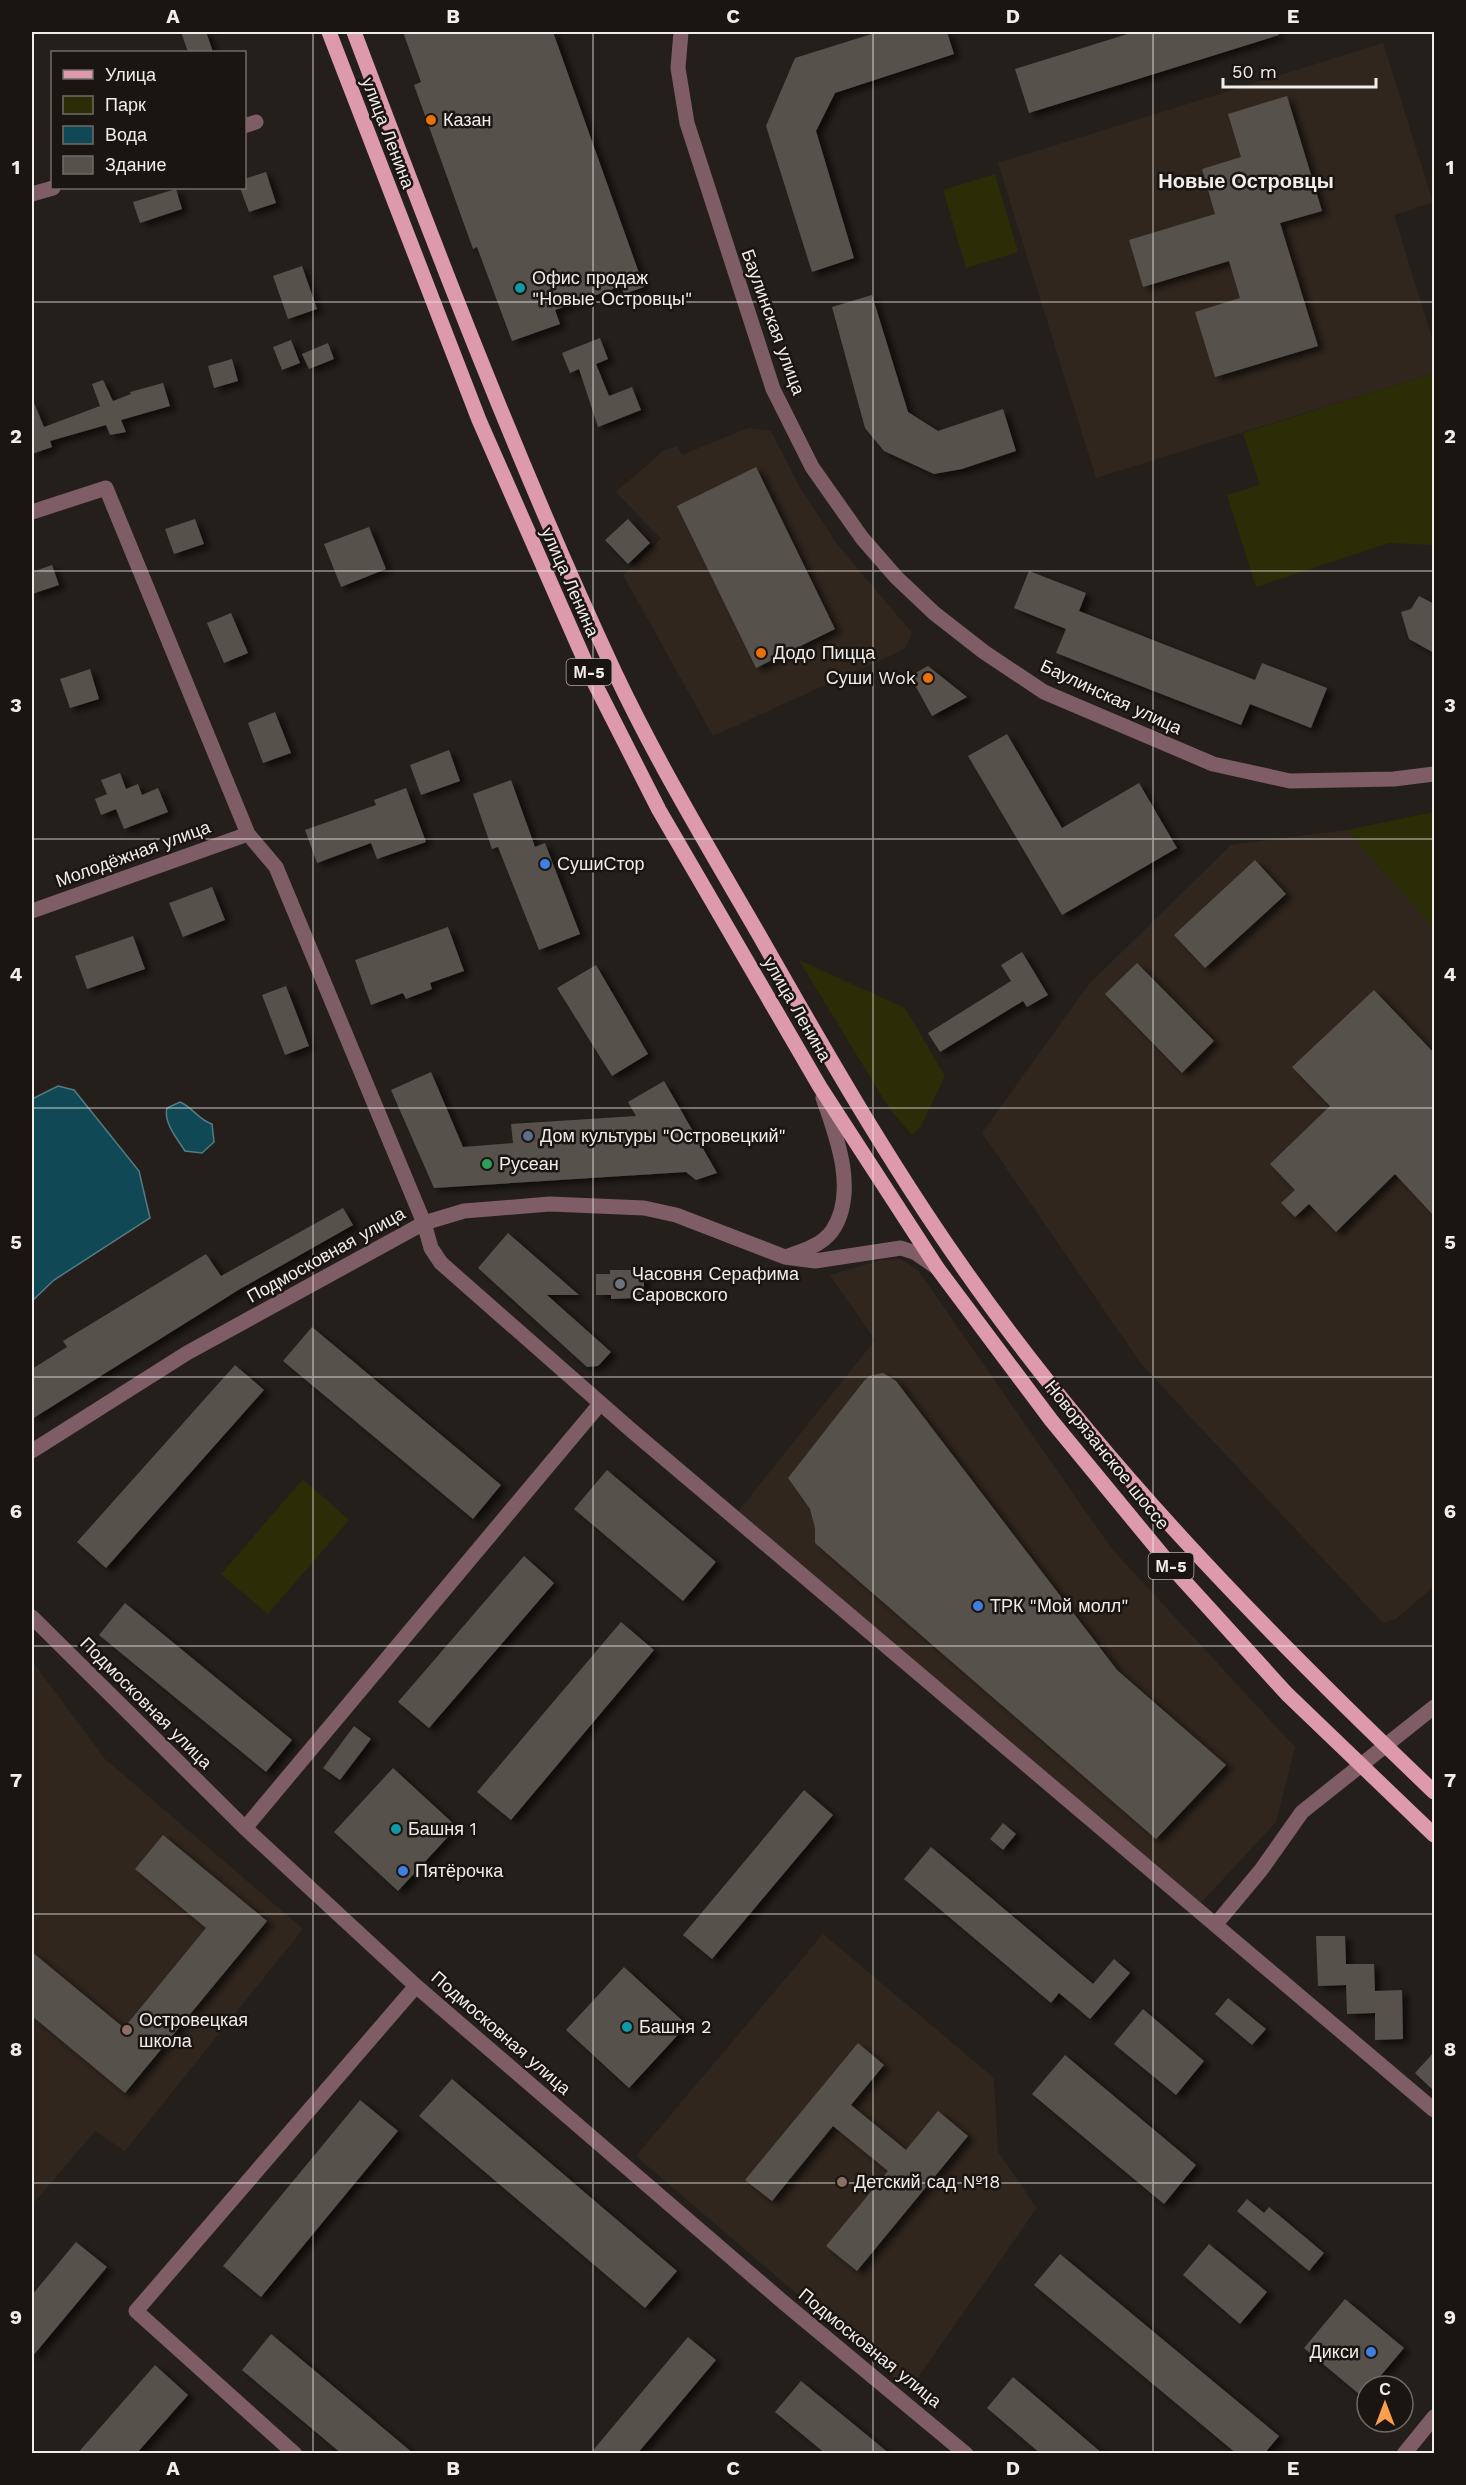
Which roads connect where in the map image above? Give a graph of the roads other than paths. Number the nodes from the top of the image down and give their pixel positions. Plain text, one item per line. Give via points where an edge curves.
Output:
1 (329, 32) edge
2 (354, 32) edge
3 (681, 32) edge
4 (51, 188) edge
5 (32, 194) edge
6 (32, 512) edge
7 (1434, 774) edge
8 (248, 834) junction
9 (32, 911) edge
10 (820, 1087) junction
11 (424, 1223) junction
12 (785, 1257) junction
13 (961, 1265) joint
14 (938, 1269) junction
15 (600, 1404) junction
16 (32, 1451) edge
17 (32, 1617) edge
18 (1434, 1707) edge
19 (1384, 1744) junction
20 (1360, 1764) junction
21 (1434, 1792) edge
22 (245, 1828) junction
23 (1434, 1835) edge
24 (1216, 1924) junction
25 (416, 1986) junction
26 (1434, 2110) edge
27 (1434, 2417) edge
28 (295, 2454) edge
29 (966, 2454) edge
30 (1404, 2454) edge

1 - 10 main road, улица Ленина / М-5 via 479,420 594,684 659,810
2 - 13 main road, улица Ленина / М-5 via 502,412 618,678 682,801 820,1041 895,1167
3 - 7 street, Баулинская улица via 678,68 687,123 773,389 812,467 862,538 896,577 984,652 1044,692 1213,764 1290,781 1394,779
4 - 5 street
6 - 8 street via 106,488
8 - 9 street, Молодёжная улица
8 - 11 street via 276,867
10 - 12 street via 842,1165 841,1210 824,1239
10 - 14 main road, улица Ленина / М-5
11 - 12 street, Подмосковная улица via 464,1211 550,1204 644,1208 676,1215
11 - 15 street via 431,1248 441,1263
11 - 16 street, Подмосковная улица via 187,1353
12 - 14 street, Подмосковная улица via 815,1261 901,1248 916,1253
13 - 19 main road, Новорязанское шоссе / М-5 via 1071,1410 1192,1547
14 - 20 main road, Новорязанское шоссе / М-5 via 1051,1420 1177,1574 1287,1694
15 - 22 street
15 - 24 street
17 - 22 street, Подмосковная улица
18 - 19 street
19 - 20 street
19 - 21 main road, Новорязанское шоссе / М-5
20 - 23 main road, Новорязанское шоссе / М-5
20 - 24 street via 1302,1812
22 - 25 street, Подмосковная улица
24 - 26 street
25 - 28 street via 136,2311
25 - 29 street, Подмосковная улица
27 - 30 street

